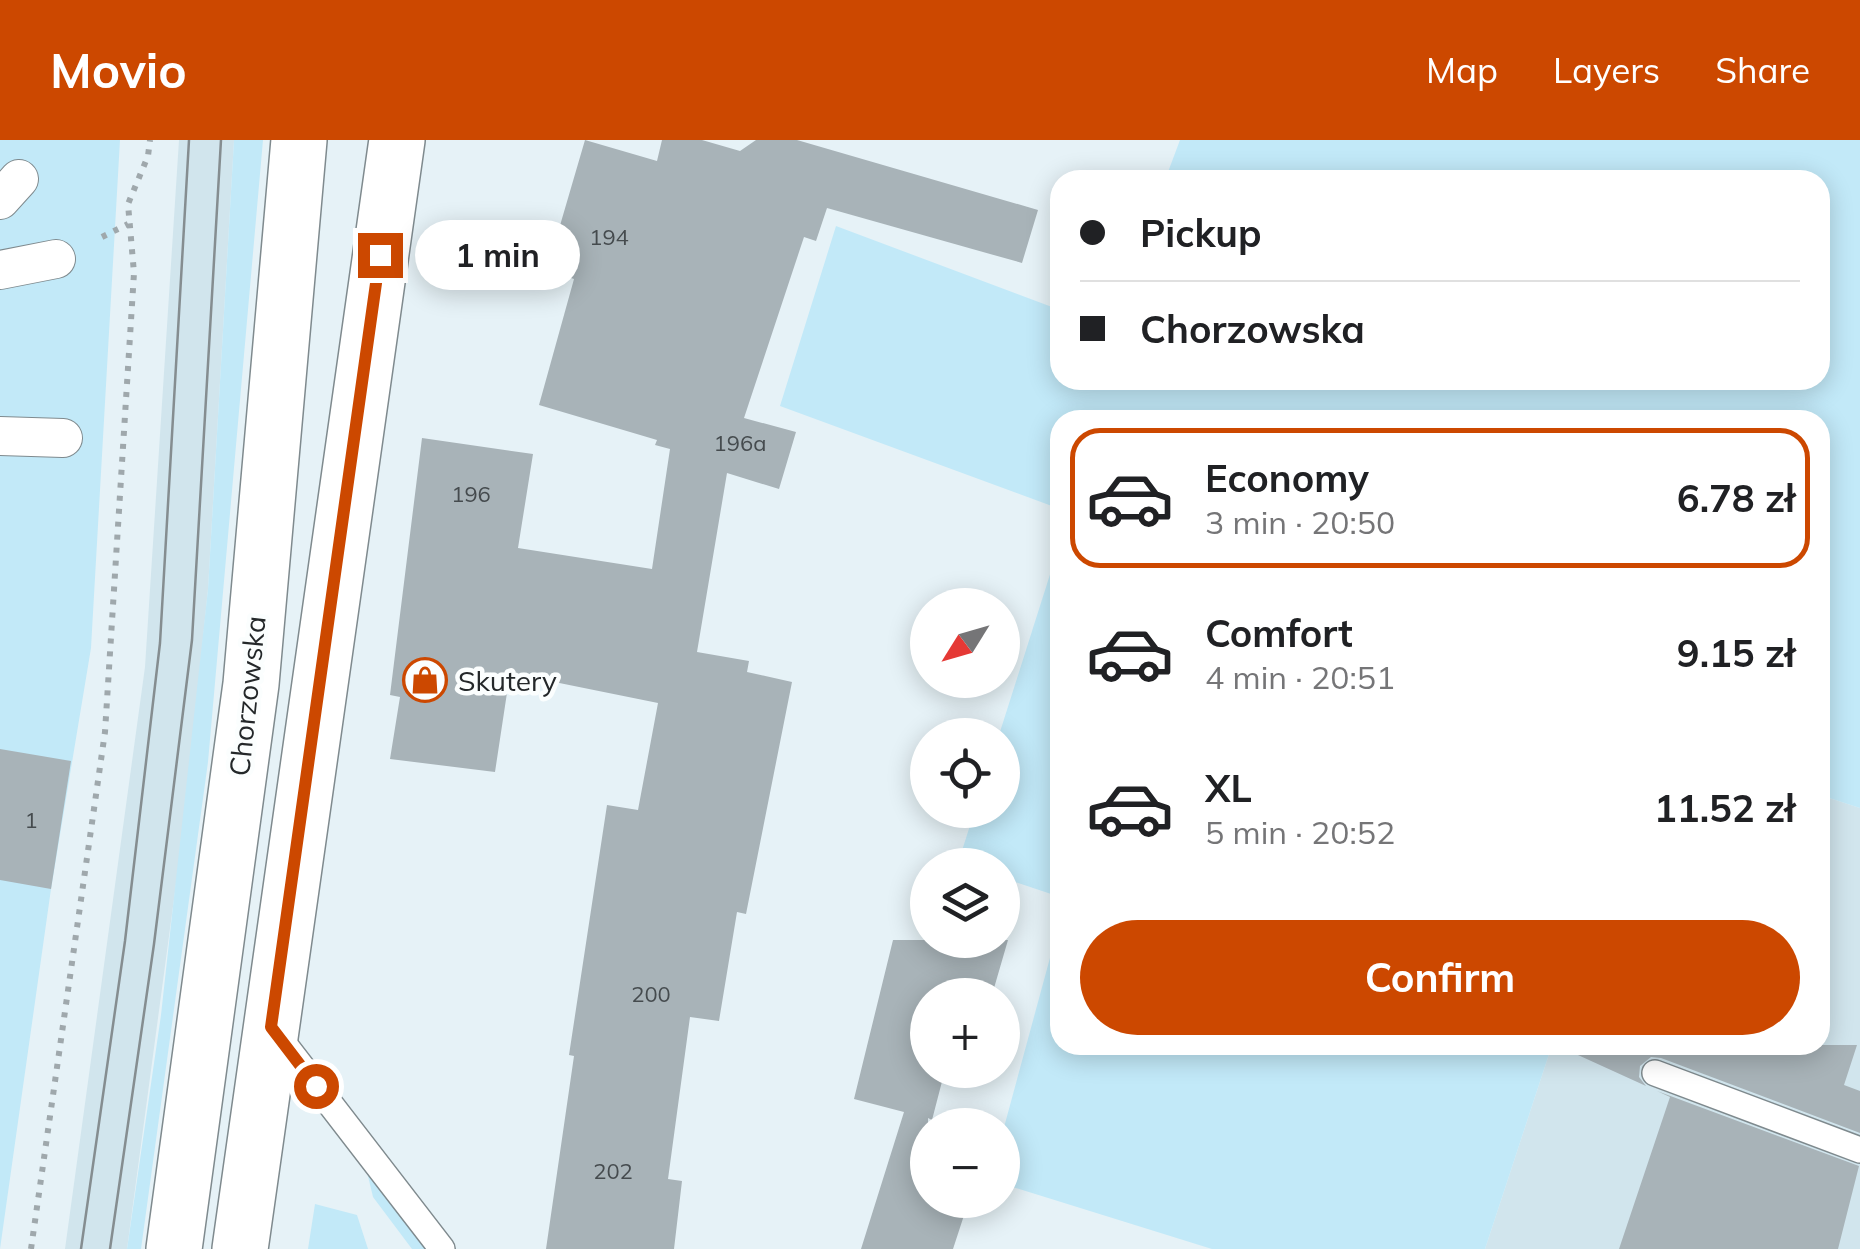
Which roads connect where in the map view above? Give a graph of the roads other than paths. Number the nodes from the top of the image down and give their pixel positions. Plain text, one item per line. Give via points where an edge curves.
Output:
1 (298, 140) edge
2 (397, 140) edge
3 (72, 251) road end
4 (0, 270) edge
5 (0, 436) edge
6 (63, 438) dead end
7 (271, 1027) junction
8 (1655, 1073) dead end
9 (1860, 1150) edge
10 (174, 1249) edge
11 (240, 1249) edge
12 (442, 1249) edge

1 - 10 main road, Chorzowska via 250,684
2 - 7 main road
3 - 4 street
5 - 6 street
7 - 11 main road
7 - 12 lane
8 - 9 lane

